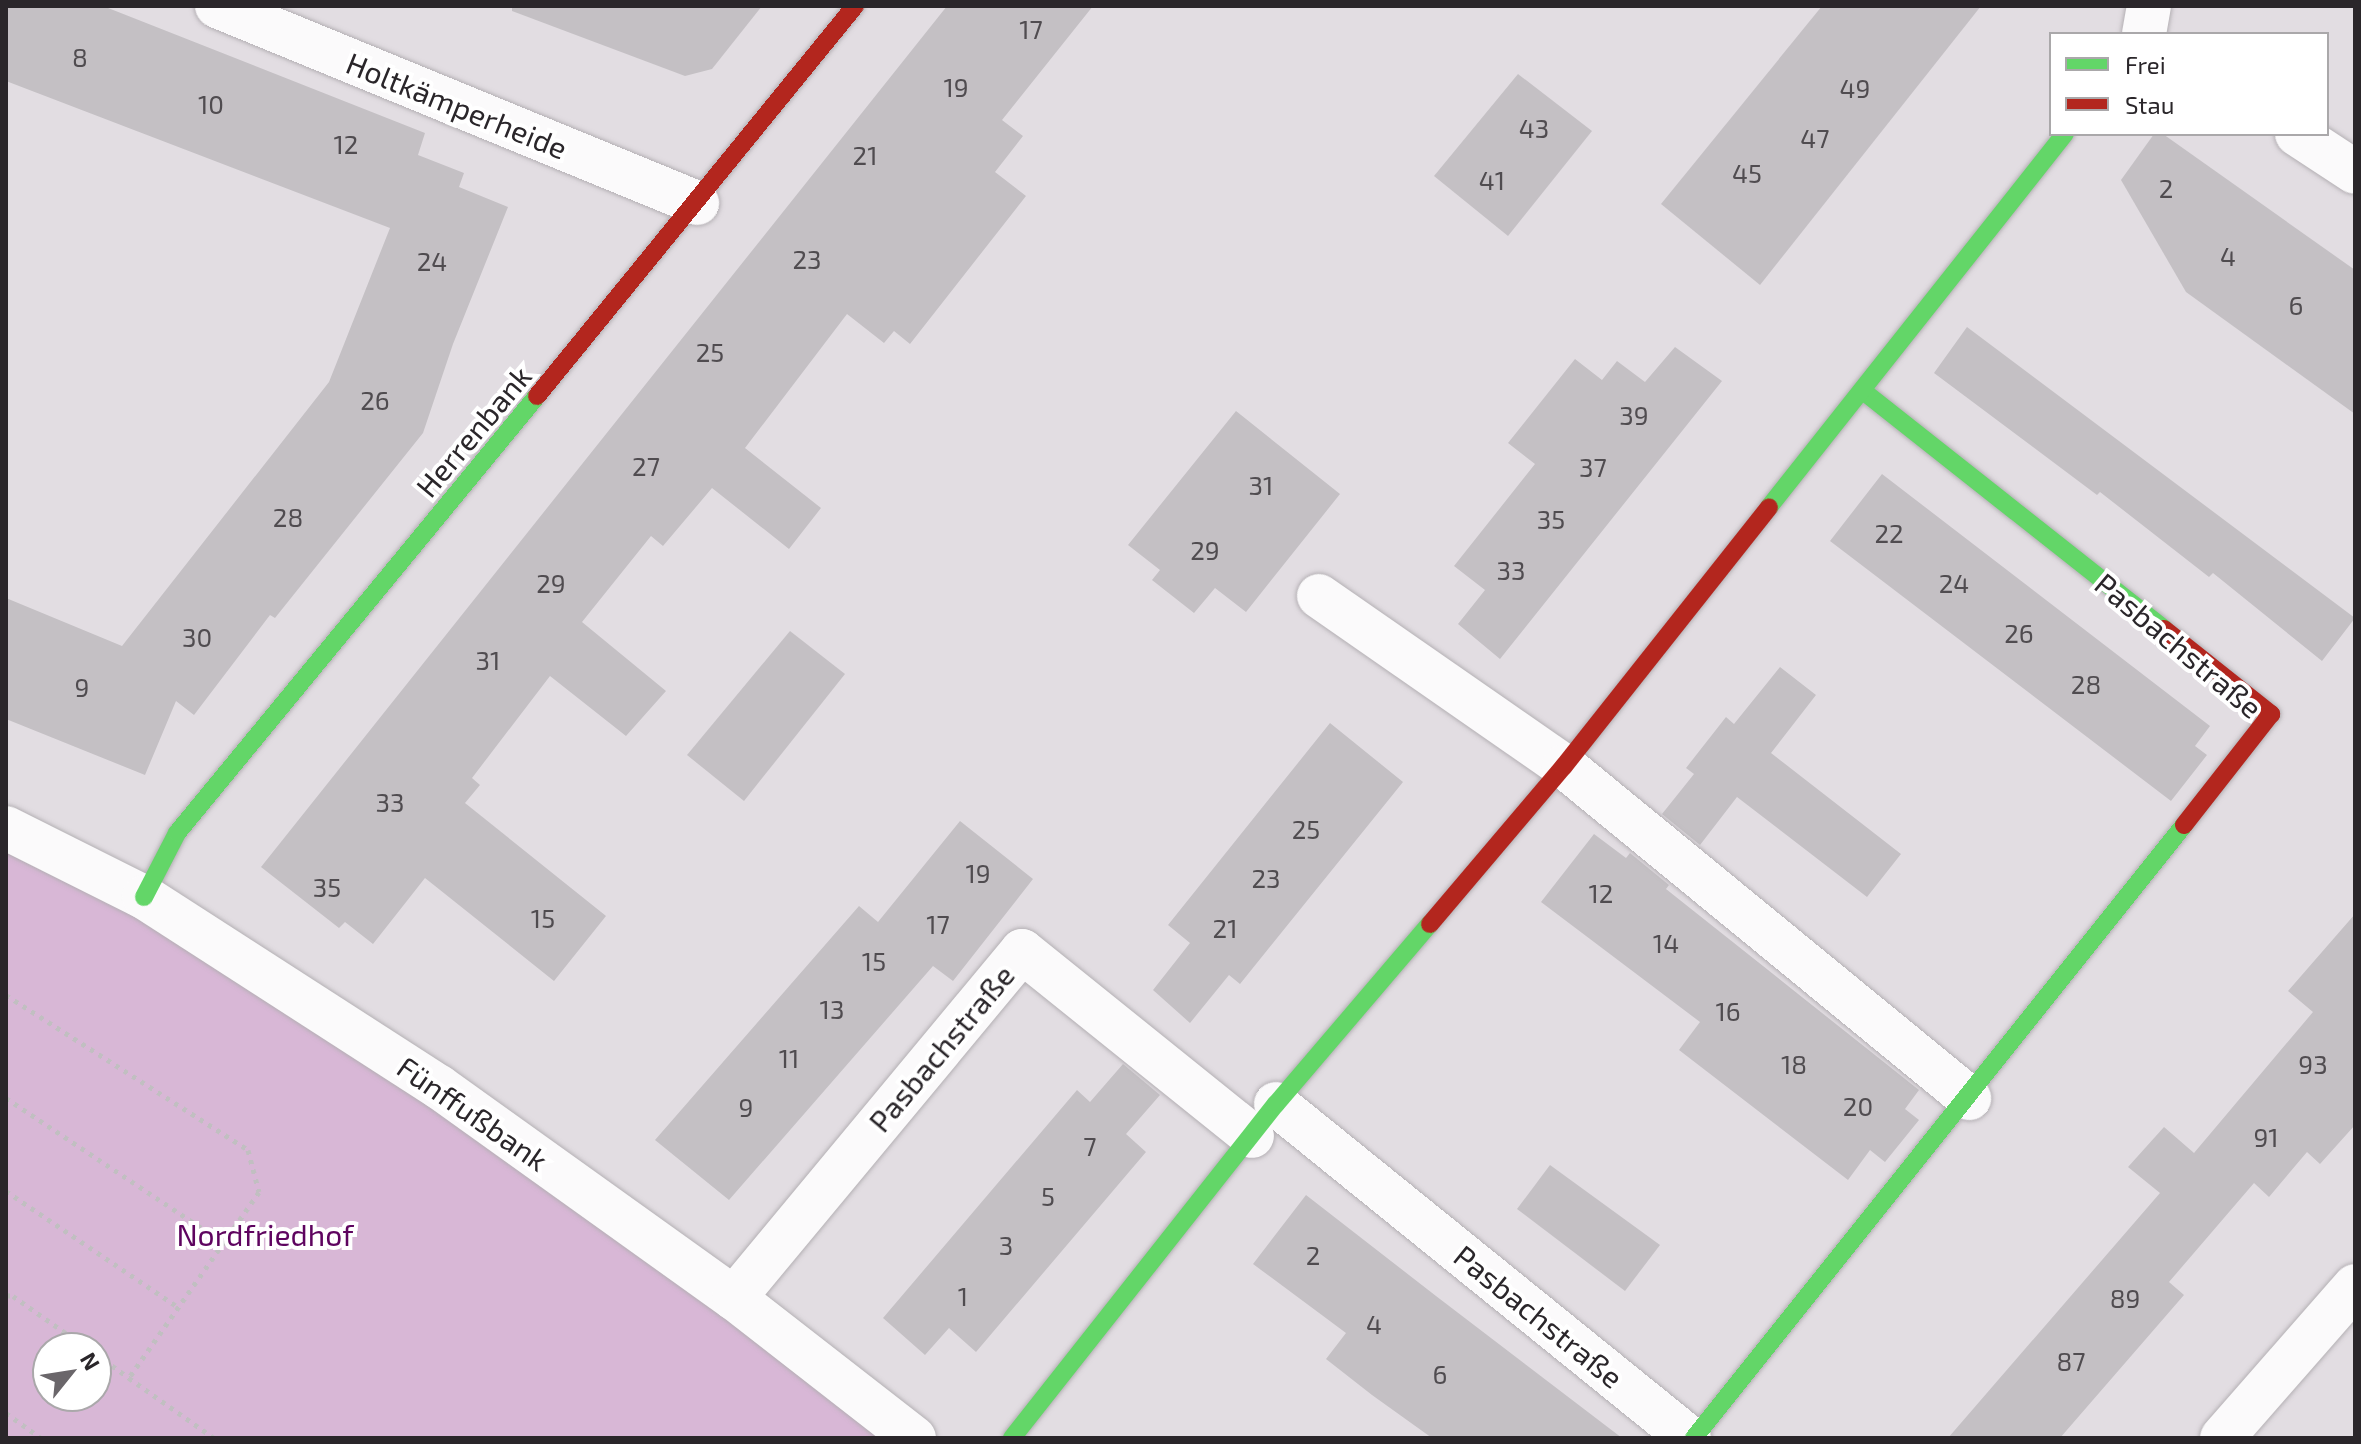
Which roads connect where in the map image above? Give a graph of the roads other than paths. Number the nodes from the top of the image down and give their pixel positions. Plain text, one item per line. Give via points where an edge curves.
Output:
1 (217, 6) edge
2 (855, 6) edge
3 (2063, 136) edge
4 (2300, 136) edge
5 (2355, 172) edge
6 (697, 203) junction
7 (1863, 391) junction
8 (1319, 596) dead end
9 (1564, 766) junction
10 (6, 828) edge
11 (144, 897) junction
12 (1969, 1098) junction
13 (1264, 1120) junction
14 (2355, 1286) edge
15 (734, 1298) junction
16 (914, 1438) edge
17 (1012, 1438) edge
18 (1692, 1438) edge
19 (2222, 1438) edge

1 - 6 street, Holtkämperheide
2 - 6 street, Herrenbank
3 - 7 street
4 - 5 street
6 - 11 street, Herrenbank via 177,833
7 - 9 street
7 - 12 street, Pasbachstraße via 2271,714
8 - 9 street
9 - 12 street
9 - 13 street
10 - 11 street, Fünffußbank
11 - 15 street, Fünffußbank via 439,1087
12 - 18 street, Pasbachstraße
13 - 15 street, Pasbachstraße via 1022,951
13 - 17 street
13 - 18 street, Pasbachstraße
14 - 19 street
15 - 16 street, Fünffußbank

